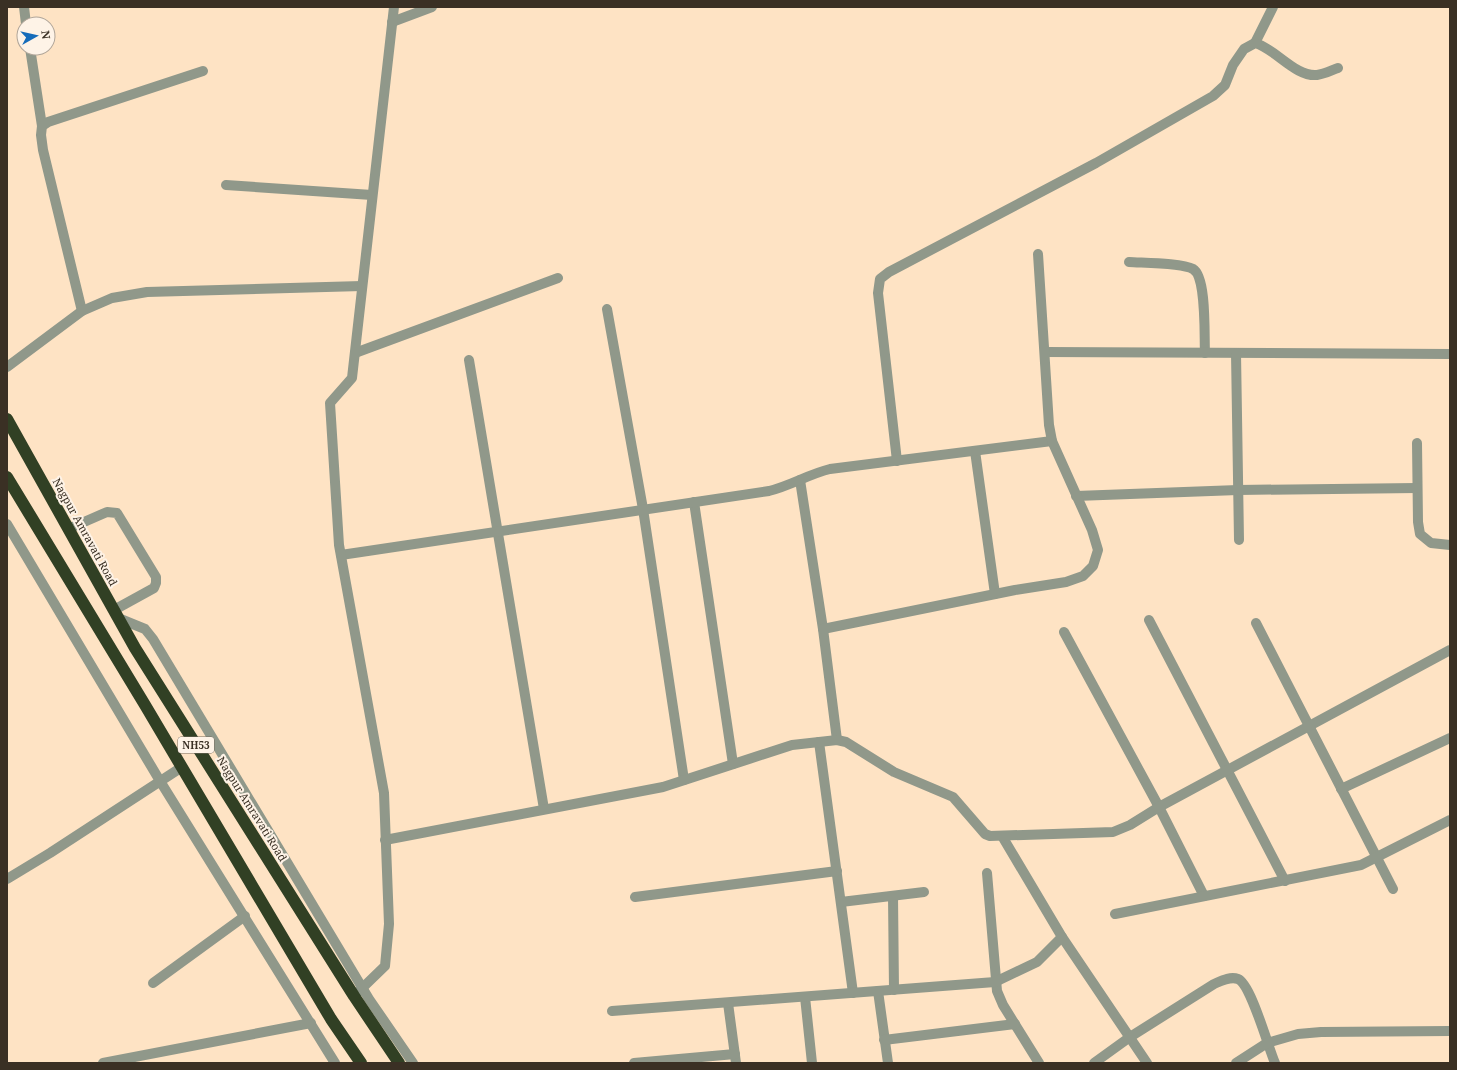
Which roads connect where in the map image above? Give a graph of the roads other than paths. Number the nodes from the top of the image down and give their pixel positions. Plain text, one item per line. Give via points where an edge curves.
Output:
1 (394, 7) edge
2 (432, 7) edge
3 (1273, 7) edge
4 (392, 22) junction
5 (1255, 43) junction
6 (31, 56) edge
7 (1338, 68) dead end
8 (203, 72) dead end
9 (42, 126) junction
10 (226, 185) dead end
11 (372, 195) junction
12 (1038, 254) dead end
13 (1129, 262) dead end
14 (558, 278) dead end
15 (362, 286) junction
16 (607, 309) dead end
17 (82, 311) junction
18 (1044, 352) junction
19 (354, 353) junction
20 (1205, 353) junction
21 (1236, 353) junction
22 (1450, 354) edge
23 (469, 360) dead end
24 (7, 367) edge
25 (7, 419) edge
26 (1052, 441) junction
27 (1417, 443) dead end
28 (975, 451) junction
29 (897, 461) junction
30 (7, 477) edge
31 (800, 480) junction
32 (1417, 488) junction
33 (1238, 490) junction
34 (1076, 496) junction
35 (694, 502) junction
36 (643, 509) junction
37 (7, 524) edge
38 (68, 529) junction
39 (497, 532) junction
40 (1239, 540) dead end
41 (1450, 545) edge
42 (341, 555) junction
43 (995, 594) junction
44 (116, 614) junction
45 (1149, 620) dead end
46 (1256, 624) dead end
47 (823, 629) junction
48 (1064, 632) dead end
49 (1450, 650) edge
50 (1308, 726) junction
51 (1450, 738) edge
52 (837, 740) junction
53 (819, 742) junction
54 (733, 764) junction
55 (182, 767) junction
56 (1228, 770) junction
57 (684, 780) junction
58 (160, 781) junction
59 (1341, 789) junction
60 (1159, 807) junction
61 (544, 810) junction
62 (1450, 820) edge
63 (1002, 836) junction
64 (385, 840) junction
65 (1377, 858) junction
66 (836, 872) junction
67 (987, 873) dead end
68 (7, 879) edge
69 (1285, 881) junction
70 (1393, 889) dead end
71 (924, 892) dead end
72 (893, 896) junction
73 (1204, 896) junction
74 (635, 897) dead end
75 (841, 902) junction
76 (1115, 914) dead end
77 (245, 916) junction
78 (1062, 937) junction
79 (995, 982) junction
80 (153, 983) dead end
81 (894, 990) junction
82 (878, 991) junction
83 (358, 992) junction
84 (853, 993) junction
85 (804, 997) junction
86 (728, 1002) junction
87 (612, 1011) dead end
88 (311, 1023) junction
89 (1015, 1024) junction
90 (1450, 1031) edge
91 (1130, 1037) junction
92 (884, 1040) junction
93 (1267, 1043) junction
94 (736, 1059) edge
95 (659, 1062) edge
96 (103, 1063) edge
97 (335, 1063) edge
98 (361, 1063) edge
99 (399, 1063) edge
100 (413, 1063) edge
101 (634, 1063) edge
102 (812, 1063) edge
103 (888, 1063) edge
104 (1039, 1063) edge
105 (1094, 1063) edge
106 (1147, 1063) edge
107 (1236, 1063) edge
108 (1275, 1063) edge

1 - 4 street
2 - 4 street
3 - 5 street
4 - 11 street
5 - 7 street via 1266,46 1304,74 1318,75
5 - 29 street via 1244,49 1233,65 1225,85 1212,96 880,279 878,293
6 - 9 street
8 - 9 street
9 - 17 street via 43,150
10 - 11 street
11 - 15 street
12 - 18 street
13 - 20 street via 1184,266 1194,270 1200,277
14 - 19 street
15 - 17 street via 148,292 112,298
15 - 19 street
16 - 36 street
17 - 24 street
18 - 20 street
18 - 26 street
19 - 42 street via 352,378 330,403
20 - 21 street
21 - 22 street
21 - 33 street
23 - 39 street
25 - 38 highway, Nagpur Amravati Road / NH53
26 - 28 street
26 - 34 street
27 - 32 street
28 - 29 street
28 - 43 street
29 - 31 street via 830,469
30 - 55 highway, NH53
31 - 35 street via 780,489
31 - 47 street
32 - 33 street
32 - 41 street via 1420,534 1431,543
33 - 34 street
33 - 40 street
34 - 43 street via 1098,550 1093,566 1083,576 1066,582
35 - 36 street
35 - 54 street
36 - 39 street
36 - 57 street
37 - 58 street
38 - 44 highway, Nagpur Amravati Road / NH53
38 - 44 street via 107,512 117,513 156,578 154,588
39 - 42 street
39 - 61 street
42 - 64 street via 384,794
43 - 47 street
44 - 83 highway, Nagpur Amravati Road / NH53 via 135,648
44 - 83 street via 145,628 153,639
45 - 56 street
46 - 50 street
47 - 52 street
48 - 60 street
49 - 50 street
50 - 56 street
50 - 59 street
51 - 59 street
52 - 53 street
52 - 63 street via 846,742 894,772 953,797 985,834
53 - 54 street via 792,745
53 - 66 street
54 - 57 street
55 - 58 street
55 - 98 highway, NH53 via 331,1019
56 - 60 street
56 - 69 street
57 - 61 street
58 - 68 street
58 - 77 street
59 - 65 street
60 - 63 street via 1113,832
60 - 73 street
61 - 64 street
62 - 65 street
63 - 78 street
64 - 83 street via 389,924 385,966
65 - 69 street via 1361,865
65 - 70 street
66 - 74 street
66 - 75 street
67 - 79 street
69 - 73 street
71 - 72 street
72 - 75 street
72 - 81 street
73 - 76 street
75 - 84 street
77 - 80 street
77 - 88 street
78 - 79 street via 1036,962
78 - 91 street
79 - 81 street
79 - 89 street via 999,998
81 - 82 street
82 - 84 street
82 - 92 street
83 - 99 highway, Nagpur Amravati Road / NH53
83 - 100 street
84 - 85 street
85 - 86 street
85 - 102 street
86 - 87 street
86 - 94 street
88 - 96 street
88 - 97 street
89 - 92 street
89 - 104 street
90 - 93 street via 1321,1032 1298,1034
91 - 93 street via 1214,984 1234,978 1245,985 1252,998
91 - 105 street
91 - 106 street
92 - 103 street
93 - 107 street
93 - 108 street
94 - 95 street
95 - 101 street

